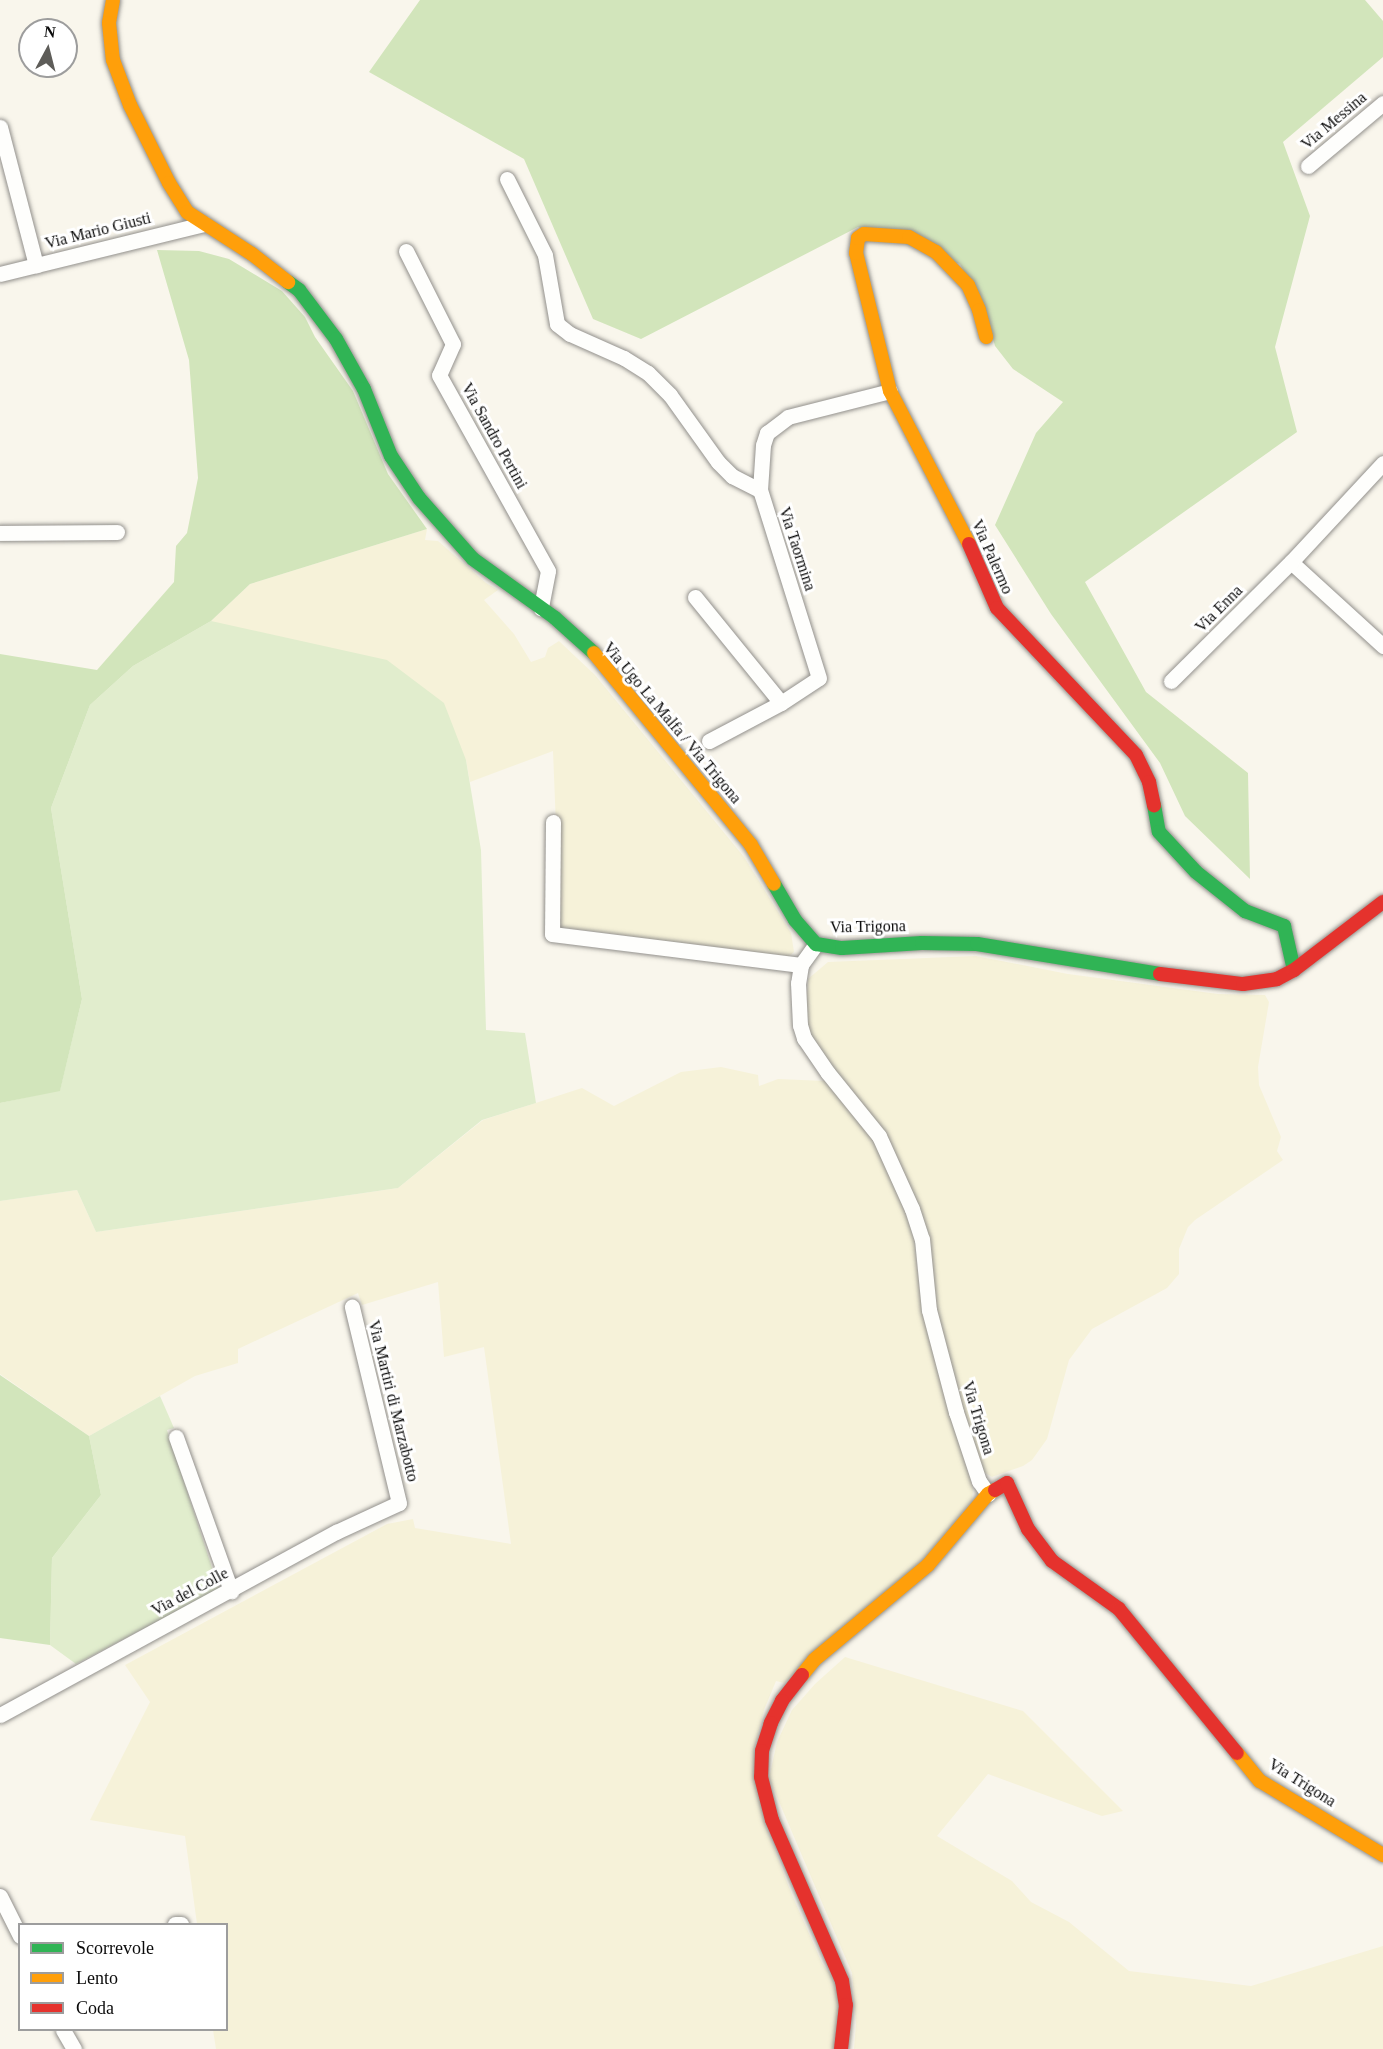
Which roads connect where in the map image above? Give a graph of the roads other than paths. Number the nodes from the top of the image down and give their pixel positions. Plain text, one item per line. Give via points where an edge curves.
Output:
1 (113, 0) edge
2 (1383, 103) edge
3 (0, 128) edge
4 (1308, 166) dead end
5 (507, 179) dead end
6 (204, 225) junction
7 (406, 251) dead end
8 (36, 265) junction
9 (0, 274) edge
10 (986, 338) dead end
11 (890, 391) junction
12 (1383, 463) edge
13 (759, 490) junction
14 (117, 532) dead end
15 (0, 533) edge
16 (1291, 562) junction
17 (695, 597) dead end
18 (541, 608) junction
19 (1383, 646) edge
20 (1171, 681) dead end
21 (781, 702) junction
22 (709, 741) dead end
23 (553, 822) dead end
24 (1383, 902) edge
25 (816, 944) junction
26 (801, 965) junction
27 (1294, 970) junction
28 (352, 1307) dead end
29 (176, 1437) dead end
30 (988, 1494) junction
31 (399, 1503) joint
32 (231, 1591) junction
33 (0, 1715) edge
34 (1383, 1855) edge
35 (0, 1896) edge
36 (18, 1932) edge
37 (64, 2031) edge
38 (74, 2049) edge
39 (842, 2049) edge

1 - 6 street, Via Ugo La Malfa / Via Trigona via 109,23 113,60 130,105 169,183 187,212
2 - 4 street, Via Messina
3 - 8 street
5 - 13 street via 545,255 557,324 648,373 670,395 718,462 732,476
6 - 8 street, Via Mario Giusti
6 - 18 street, Via Ugo La Malfa / Via Trigona via 252,254 299,290 336,339 364,390 391,456 419,498 473,559
7 - 18 street, Via Sandro Pertini via 453,344 439,375 548,571
8 - 9 street, Via Mario Giusti
10 - 11 street, Via Palermo via 968,285 936,252 909,237 864,234 858,238 855,253
11 - 13 street, Via Taormina via 788,417 777,424 767,433 763,445
11 - 27 street, Via Palermo via 963,530 997,608 1136,755 1149,782 1159,832 1225,897 1245,911 1284,926
12 - 16 street, Via Enna
13 - 21 street, Via Taormina via 819,678
14 - 15 street
16 - 19 street
16 - 20 street, Via Enna
17 - 21 street
18 - 25 street, Via Ugo La Malfa / Via Trigona via 600,659 751,844 795,920
21 - 22 street, Via Taormina
23 - 26 street via 552,933
24 - 27 street, Via Trigona
25 - 26 street, Via Trigona
25 - 27 street, Via Trigona via 842,948 977,944 1243,984 1277,979
26 - 30 street, Via Trigona via 798,983 804,1038 879,1136 912,1209 922,1239 929,1310 956,1412 979,1481
28 - 31 street, Via Martiri di Marzabotto
29 - 32 street
30 - 34 street, Via Trigona via 1007,1483 1028,1529 1052,1561 1119,1609 1260,1781
30 - 39 street via 928,1565 814,1660 782,1701 762,1751 761,1777 772,1820 842,1981 846,2005
31 - 32 street, Via del Colle via 336,1532
32 - 33 street, Via del Colle
35 - 36 street
37 - 38 street

